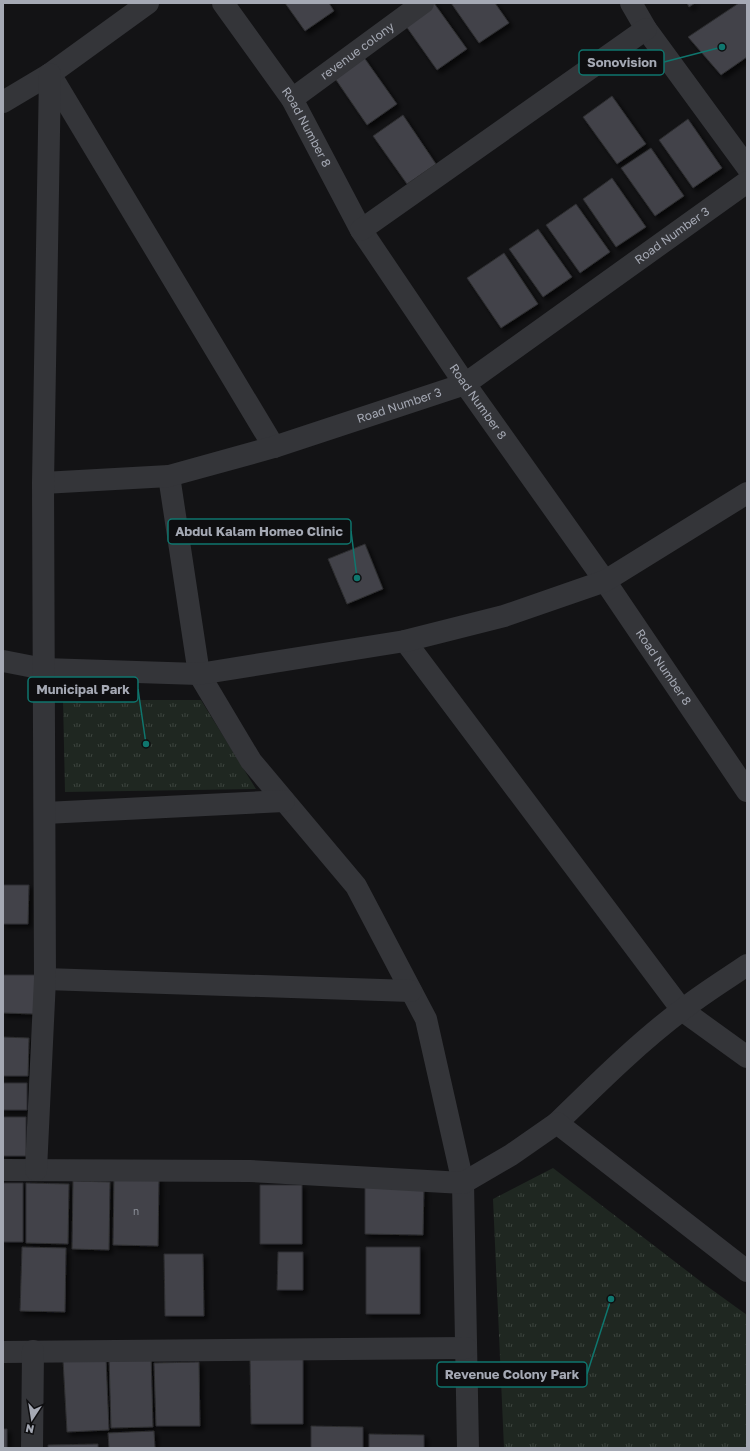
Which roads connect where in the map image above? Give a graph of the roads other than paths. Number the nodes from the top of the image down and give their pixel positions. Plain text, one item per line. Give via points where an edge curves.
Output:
1 (148, 3) edge
2 (223, 3) edge
3 (423, 3) edge
4 (631, 3) edge
5 (646, 29) junction
6 (50, 74) junction
7 (292, 99) junction
8 (3, 102) edge
9 (747, 167) edge
10 (747, 182) edge
11 (361, 230) junction
12 (465, 384) junction
13 (274, 447) junction
14 (169, 476) junction
15 (43, 483) junction
16 (747, 493) edge
17 (605, 581) junction
18 (405, 641) junction
19 (3, 660) edge
20 (44, 669) junction
21 (199, 674) junction
22 (747, 791) edge
23 (284, 801) junction
24 (45, 813) junction
25 (747, 965) edge
26 (44, 979) junction
27 (411, 991) junction
28 (682, 1010) junction
29 (747, 1057) edge
30 (558, 1123) junction
31 (3, 1170) edge
32 (36, 1170) junction
33 (463, 1183) junction
34 (747, 1272) edge
35 (466, 1348) junction
36 (33, 1351) junction
37 (3, 1352) edge
38 (32, 1448) edge
39 (468, 1448) edge

1 - 6 street
2 - 7 street, Road Number 8
3 - 7 street, revenue colony
4 - 5 street
5 - 9 street
5 - 11 street
6 - 8 street
6 - 13 street
6 - 15 street
7 - 11 street, Road Number 8
10 - 12 street, Road Number 3
11 - 12 street, Road Number 8
12 - 13 street, Road Number 3
12 - 17 street, Road Number 8
13 - 14 street, Road Number 3
14 - 15 street, Road Number 3
14 - 21 street
15 - 20 street
16 - 17 street
17 - 18 street via 504,616
17 - 22 street, Road Number 8
18 - 21 street
18 - 28 street
19 - 20 street
20 - 21 street
20 - 24 street
21 - 23 street via 251,762
23 - 24 street
23 - 27 street via 356,886
24 - 26 street
25 - 28 street
26 - 27 street
26 - 32 street
27 - 33 street via 426,1019
28 - 29 street
28 - 30 street via 649,1036
30 - 33 street
30 - 34 street
31 - 32 street
32 - 33 street via 250,1171
33 - 35 street
35 - 36 street
35 - 39 street
36 - 37 street
36 - 38 street

